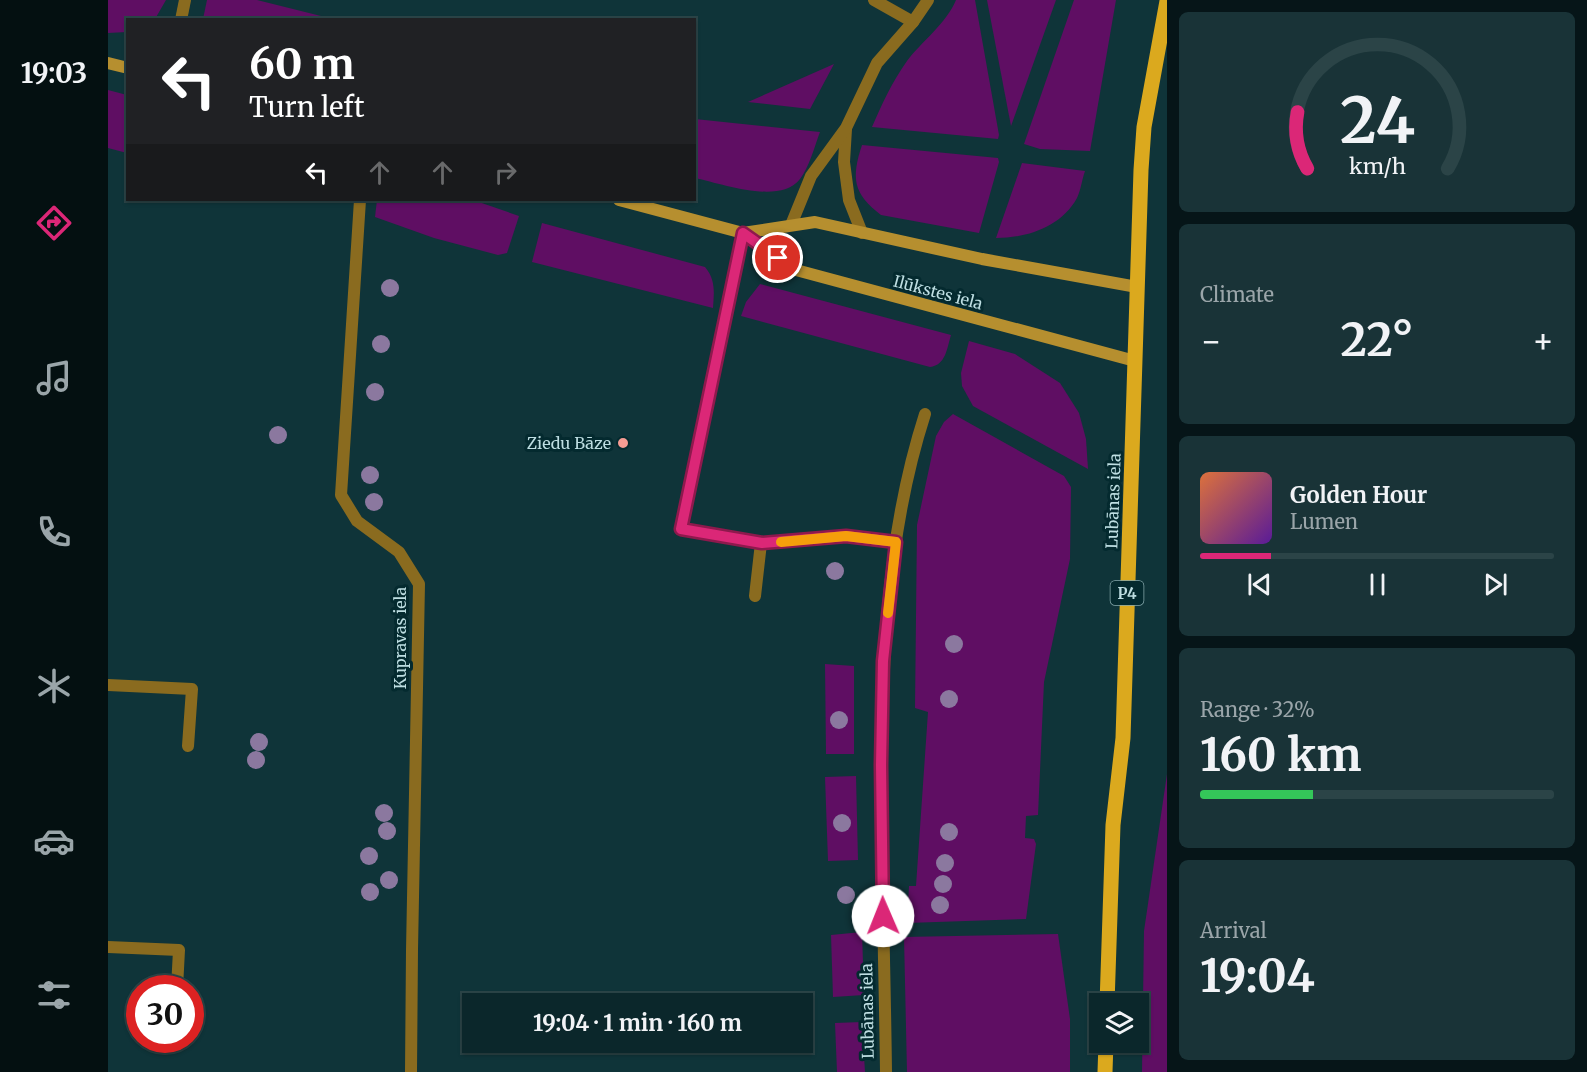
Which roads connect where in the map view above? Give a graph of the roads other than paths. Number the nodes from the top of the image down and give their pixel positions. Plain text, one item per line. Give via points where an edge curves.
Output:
1 (185, 0) edge
2 (874, 0) edge
3 (928, 0) edge
4 (1167, 1) edge
5 (181, 18) edge
6 (913, 22) junction
7 (108, 63) edge
8 (126, 68) edge
9 (846, 128) junction
10 (360, 201) edge
11 (623, 201) edge
12 (791, 225) junction
13 (743, 233) junction
14 (862, 233) junction
15 (1137, 287) junction
16 (1135, 361) junction
17 (925, 414) dead end
18 (896, 542) junction
19 (762, 543) junction
20 (755, 596) dead end
21 (108, 685) edge
22 (188, 746) dead end
23 (108, 947) edge
24 (178, 975) edge
25 (1107, 993) edge
26 (1106, 1053) edge
27 (411, 1072) edge
28 (886, 1072) edge
29 (1105, 1072) edge

1 - 5 street
2 - 6 street
3 - 6 street
4 - 15 main road, Lubānas iela / P4 via 1144,127
6 - 9 street via 877,63
7 - 8 street
9 - 12 street via 811,176
9 - 14 street via 844,162 849,200
10 - 27 street, Kupravas iela via 341,495 357,521 399,552 419,584
11 - 13 street, Ilūkstes iela
12 - 13 street, Ilūkstes iela
12 - 14 street, Ilūkstes iela via 815,222
13 - 16 street, Ilūkstes iela via 796,270
13 - 19 street via 681,529
14 - 15 street, Ilūkstes iela
15 - 16 main road, Lubānas iela / P4
16 - 25 main road, Lubānas iela / P4 via 1123,738 1113,825
17 - 18 street, Lubānas iela
18 - 19 street via 846,536
18 - 28 street, Lubānas iela via 883,661 881,754
19 - 20 street
21 - 22 street via 192,689
23 - 24 street via 179,950
26 - 29 main road

